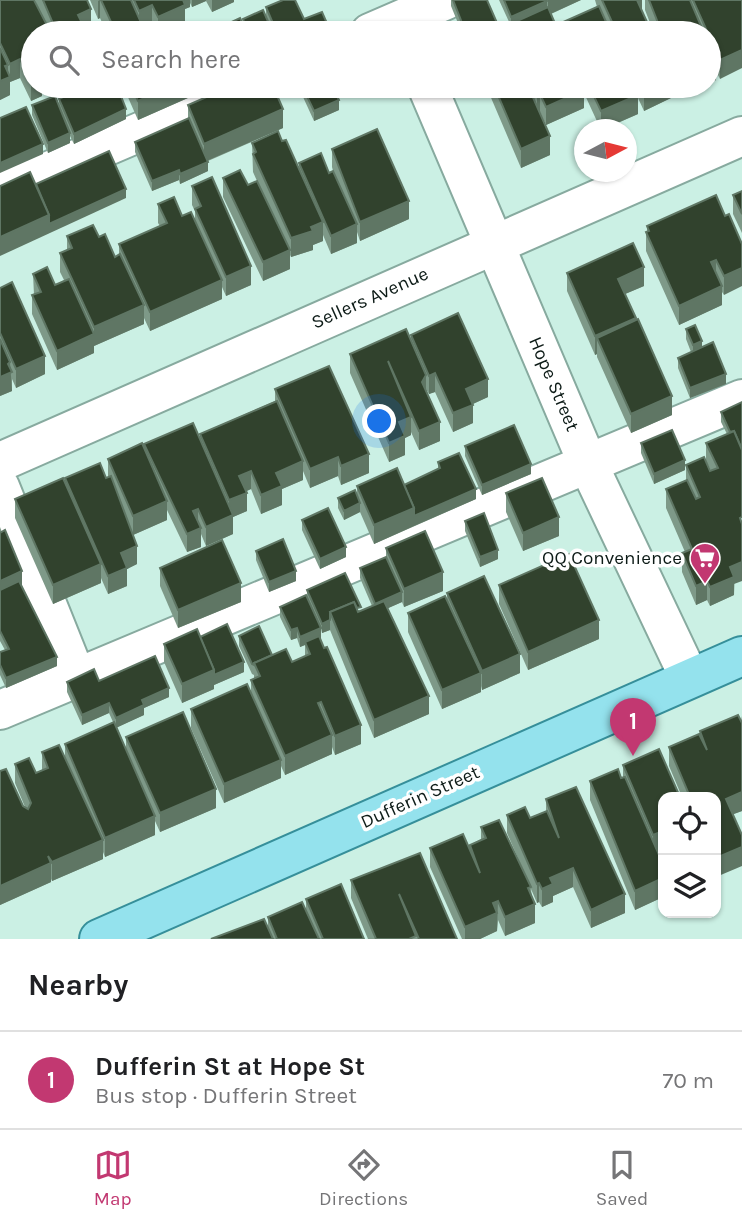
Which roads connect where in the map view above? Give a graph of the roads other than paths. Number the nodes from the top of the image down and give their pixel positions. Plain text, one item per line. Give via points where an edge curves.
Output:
1 (446, 0) edge
2 (394, 21) edge
3 (219, 98) edge
4 (433, 98) edge
5 (742, 136) edge
6 (0, 192) edge
7 (495, 243) junction
8 (742, 399) edge
9 (0, 462) edge
10 (589, 464) junction
11 (0, 487) edge
12 (742, 656) edge
13 (689, 677) junction
14 (77, 679) junction
15 (0, 710) edge
16 (99, 939) edge

1 - 2 street
3 - 6 street
4 - 7 street, Hope Street
5 - 7 street, Sellers Avenue
7 - 9 street, Sellers Avenue
7 - 10 street, Hope Street
8 - 10 street
10 - 13 street, Hope Street
10 - 14 street
11 - 14 street
12 - 13 main road, Dufferin Street
13 - 16 main road, Dufferin Street
14 - 15 street

